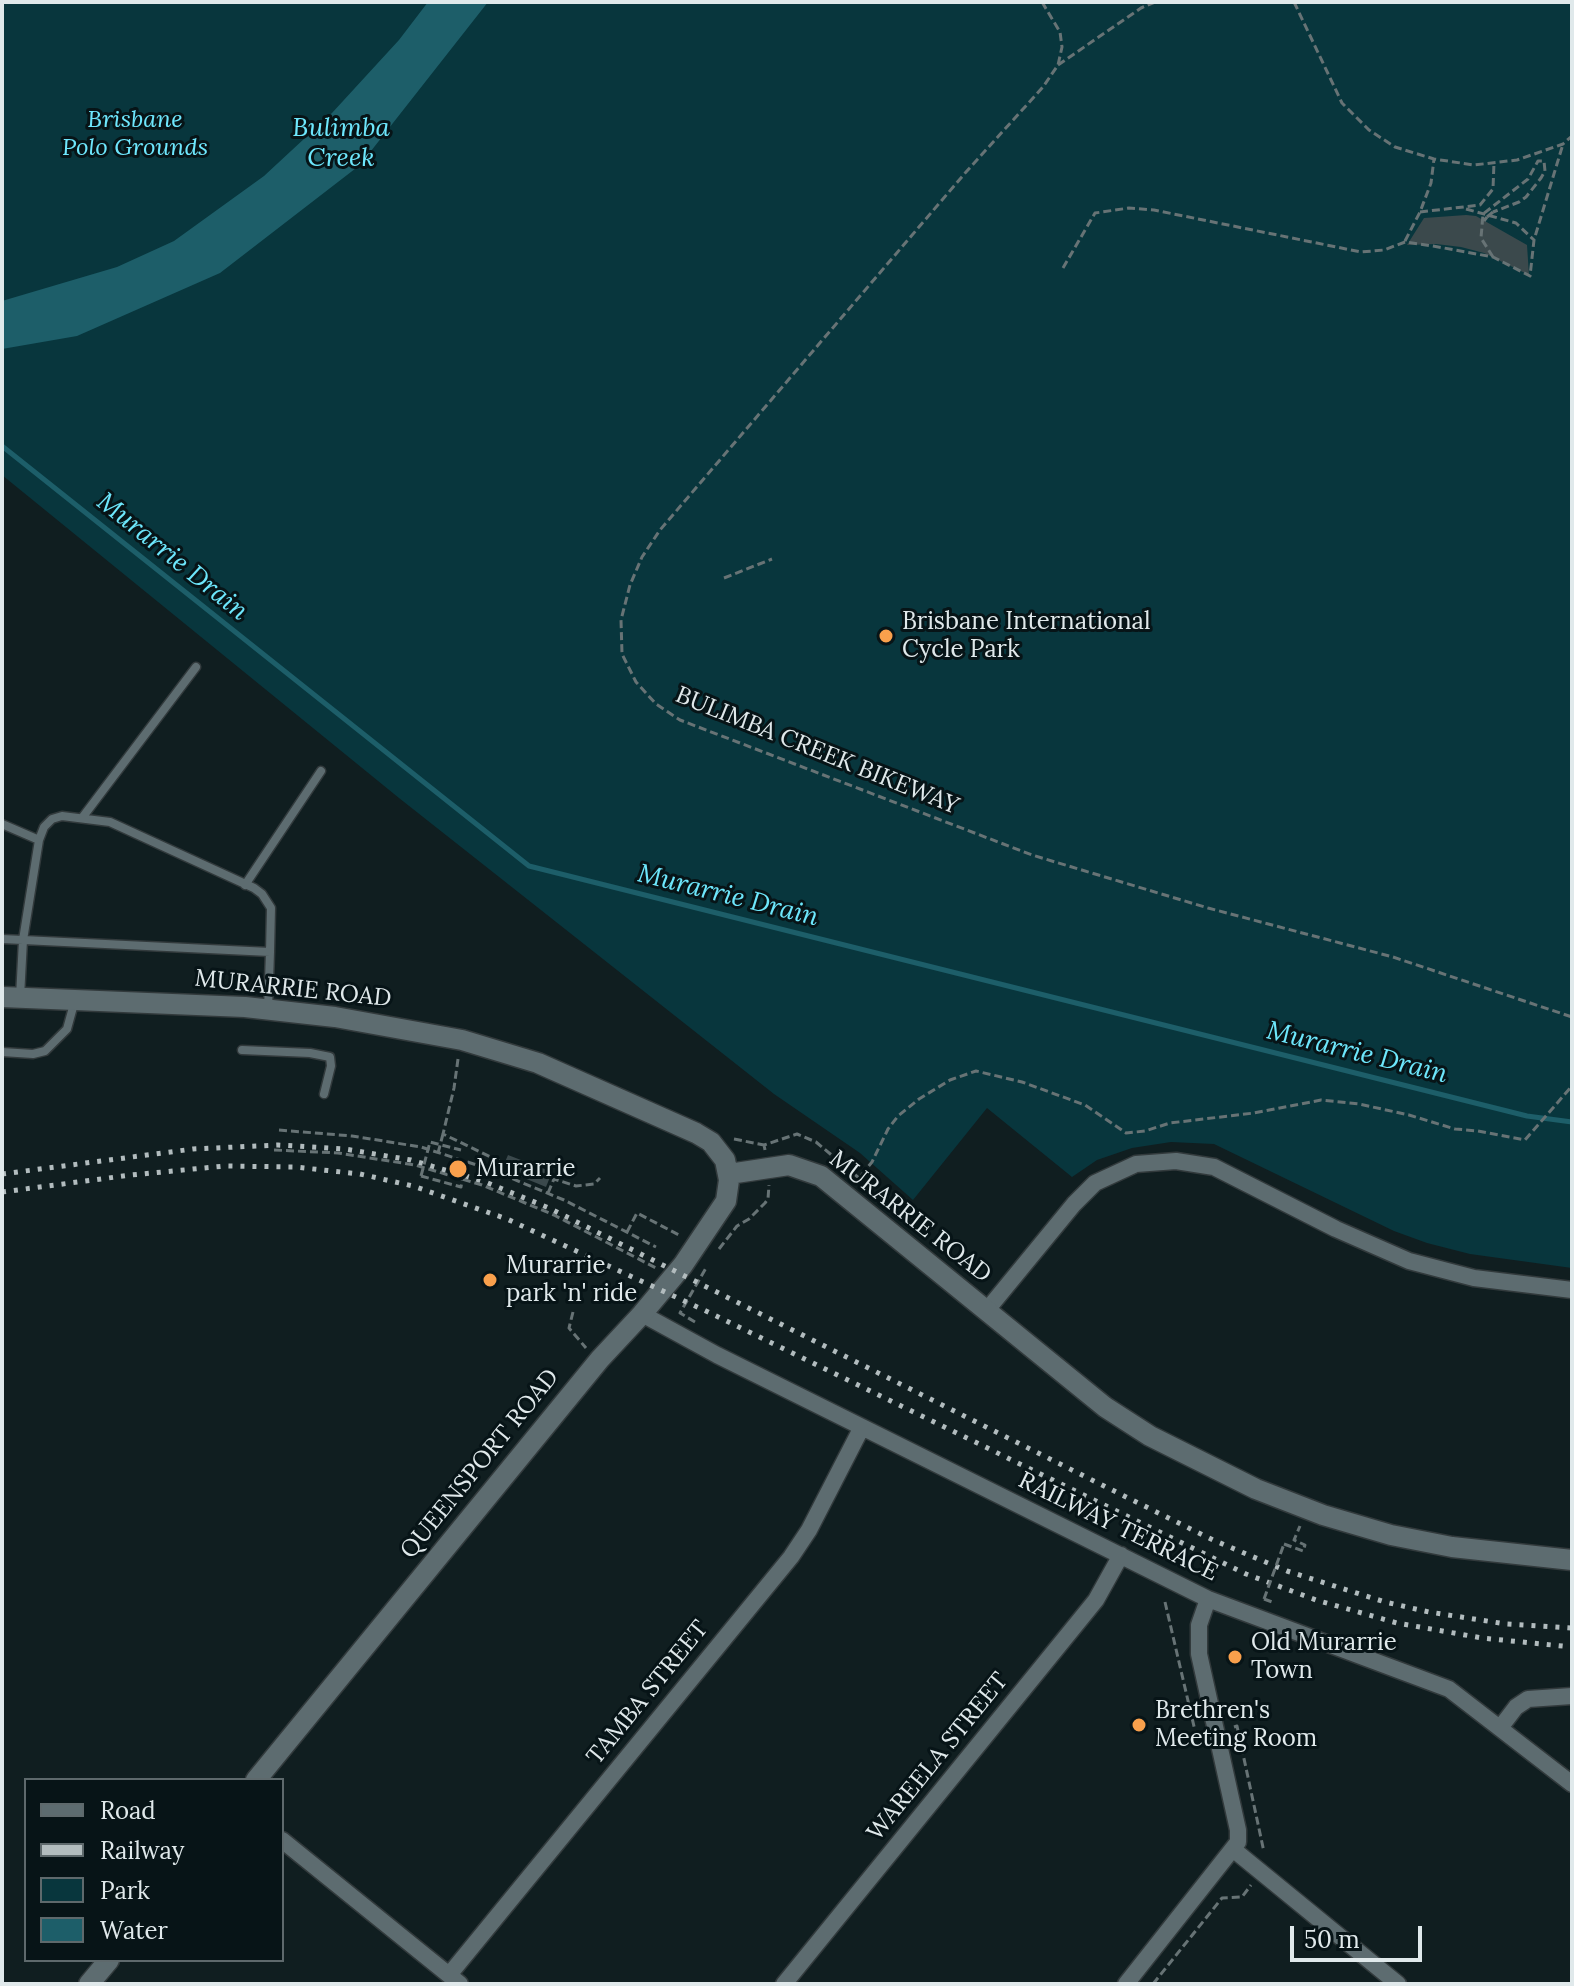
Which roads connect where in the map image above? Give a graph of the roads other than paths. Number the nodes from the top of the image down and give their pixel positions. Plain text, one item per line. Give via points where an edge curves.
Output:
1 (196, 667) dead end
2 (321, 771) dead end
3 (82, 818) junction
4 (2, 824) edge
5 (39, 840) junction
6 (245, 885) junction
7 (2, 939) edge
8 (23, 940) junction
9 (270, 952) junction
10 (11, 997) edge
11 (75, 999) junction
12 (268, 1010) junction
13 (242, 1050) dead end
14 (2, 1052) edge
15 (324, 1094) dead end
16 (729, 1174) junction
17 (1572, 1290) edge
18 (987, 1310) junction
19 (642, 1314) junction
20 (862, 1427) junction
21 (1121, 1555) junction
22 (1572, 1560) edge
23 (1208, 1599) junction
24 (1572, 1696) edge
25 (1500, 1728) junction
26 (258, 1778) edge
27 (1572, 1784) edge
28 (284, 1842) edge
29 (1234, 1850) junction
30 (107, 1962) edge
31 (455, 1980) edge
32 (89, 1984) edge
33 (784, 1984) edge
34 (1126, 1984) edge
35 (1398, 1984) edge

1 - 3 lane
2 - 6 lane
3 - 5 lane via 52,819
3 - 6 lane via 110,822
4 - 5 lane
5 - 8 lane
6 - 9 lane via 262,894 271,908
7 - 8 lane
8 - 9 lane
8 - 10 lane
9 - 12 lane
10 - 11 street, MURARRIE ROAD
11 - 12 street, MURARRIE ROAD
11 - 14 lane via 67,1029 45,1051
12 - 16 street, MURARRIE ROAD via 427,1032 505,1052 711,1142
13 - 15 lane via 330,1057
16 - 18 street, MURARRIE ROAD via 789,1165 814,1172
16 - 19 street, QUEENSPORT ROAD via 719,1214
17 - 18 street via 1474,1278 1409,1261 1214,1167 1176,1161 1136,1164 1095,1183
18 - 22 street, MURARRIE ROAD via 1128,1423 1256,1489 1391,1535
19 - 20 street, RAILWAY TERRACE
19 - 26 street, QUEENSPORT ROAD
20 - 21 street, RAILWAY TERRACE
20 - 31 street, TAMBA STREET via 791,1557
21 - 23 street, RAILWAY TERRACE
21 - 33 street, WAREELA STREET via 1096,1600
23 - 25 street, RAILWAY TERRACE via 1438,1684
23 - 29 street via 1199,1625 1199,1654 1238,1830
24 - 25 street via 1528,1699
25 - 27 street, RAILWAY TERRACE
28 - 31 street
29 - 34 street
29 - 35 street
30 - 32 street

